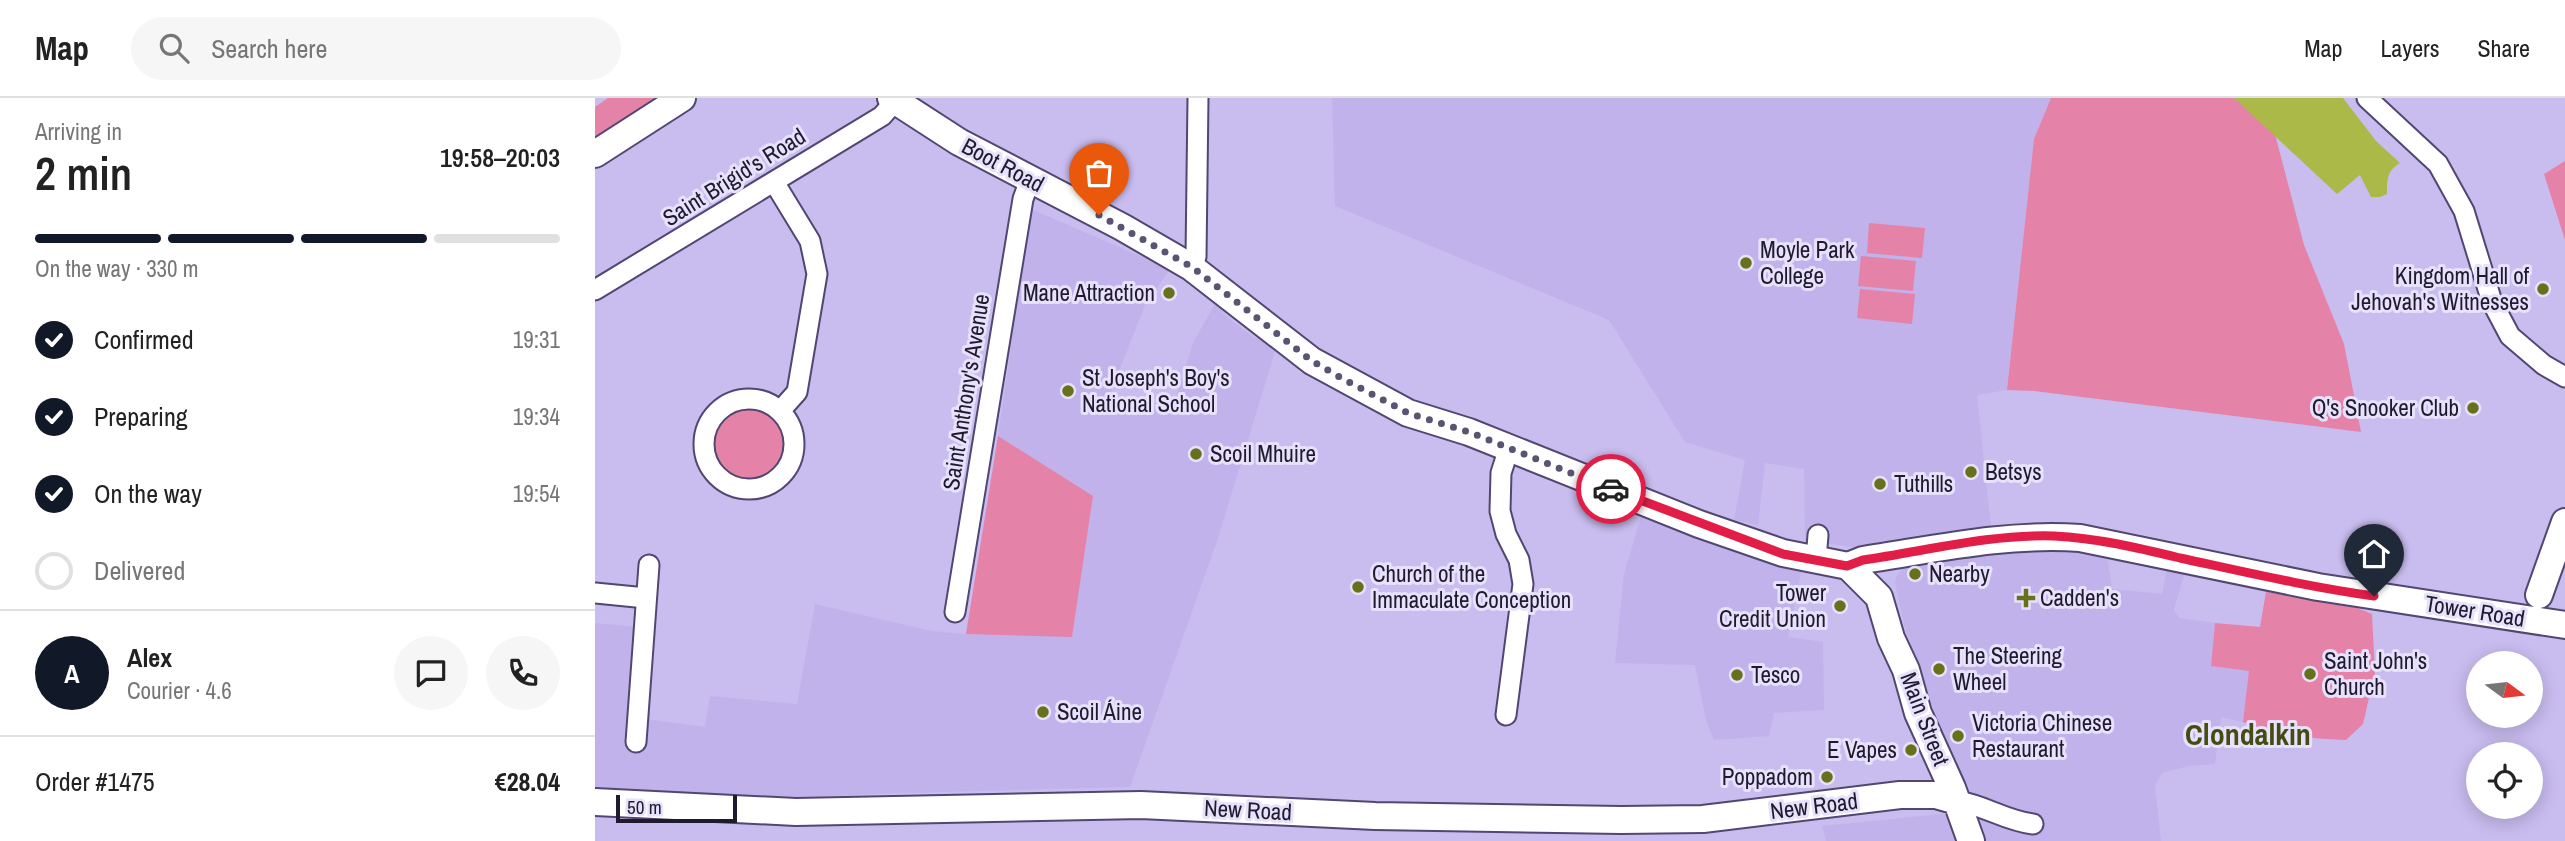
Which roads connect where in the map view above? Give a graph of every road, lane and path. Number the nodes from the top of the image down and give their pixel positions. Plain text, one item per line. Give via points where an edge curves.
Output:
1 (682, 98) edge
2 (1198, 98) edge
3 (2367, 98) edge
4 (893, 99) edge
5 (595, 154) edge
6 (1030, 180) junction
7 (774, 182) junction
8 (1192, 267) junction
9 (595, 290) edge
10 (2565, 377) edge
11 (780, 411) junction
12 (1509, 448) junction
13 (2565, 522) edge
14 (1888, 556) junction
15 (649, 565) dead end
16 (1847, 566) junction
17 (595, 593) edge
18 (2539, 594) junction
19 (1879, 597) junction
20 (646, 598) junction
21 (955, 612) dead end
22 (2517, 618) junction
23 (2560, 625) edge
24 (1506, 715) dead end
25 (636, 742) dead end
26 (1951, 785) junction
27 (595, 802) edge
28 (2033, 824) dead end
29 (1971, 841) edge

1 - 5 street
2 - 8 street via 1196,257
3 - 10 street via 2438,164 2464,211 2492,302 2510,335
4 - 6 street, Boot Road
4 - 7 street, Saint Brigid's Road via 882,116
6 - 8 street, Boot Road
6 - 21 street, Saint Anthony's Avenue via 1023,199
7 - 9 street, Saint Brigid's Road
7 - 11 street via 810,241 817,274 797,393
8 - 12 street, Boot Road via 1312,361 1345,380 1408,413
11 - 11 street via 793,436 789,464 780,476 769,484 740,488 715,474 704,449 709,423 717,411 742,399 767,402
12 - 16 street, Boot Road via 1783,554 1817,548
12 - 24 street via 1501,473 1500,511 1523,584
13 - 18 street
14 - 16 street, Tower Road
14 - 19 street, Main Street
14 - 22 street, Tower Road via 1989,539 2080,538 2318,587
15 - 20 street
16 - 19 street, Main Street
17 - 20 street
18 - 22 street
18 - 23 street via 2548,617
19 - 26 street, Main Street via 1918,712
20 - 25 street
22 - 23 street, Tower Road
26 - 27 street, New Road via 1936,795 1900,795 1703,819 1368,815 1141,805 796,812
26 - 28 street via 1974,804 2015,822
26 - 29 street, Main Street

